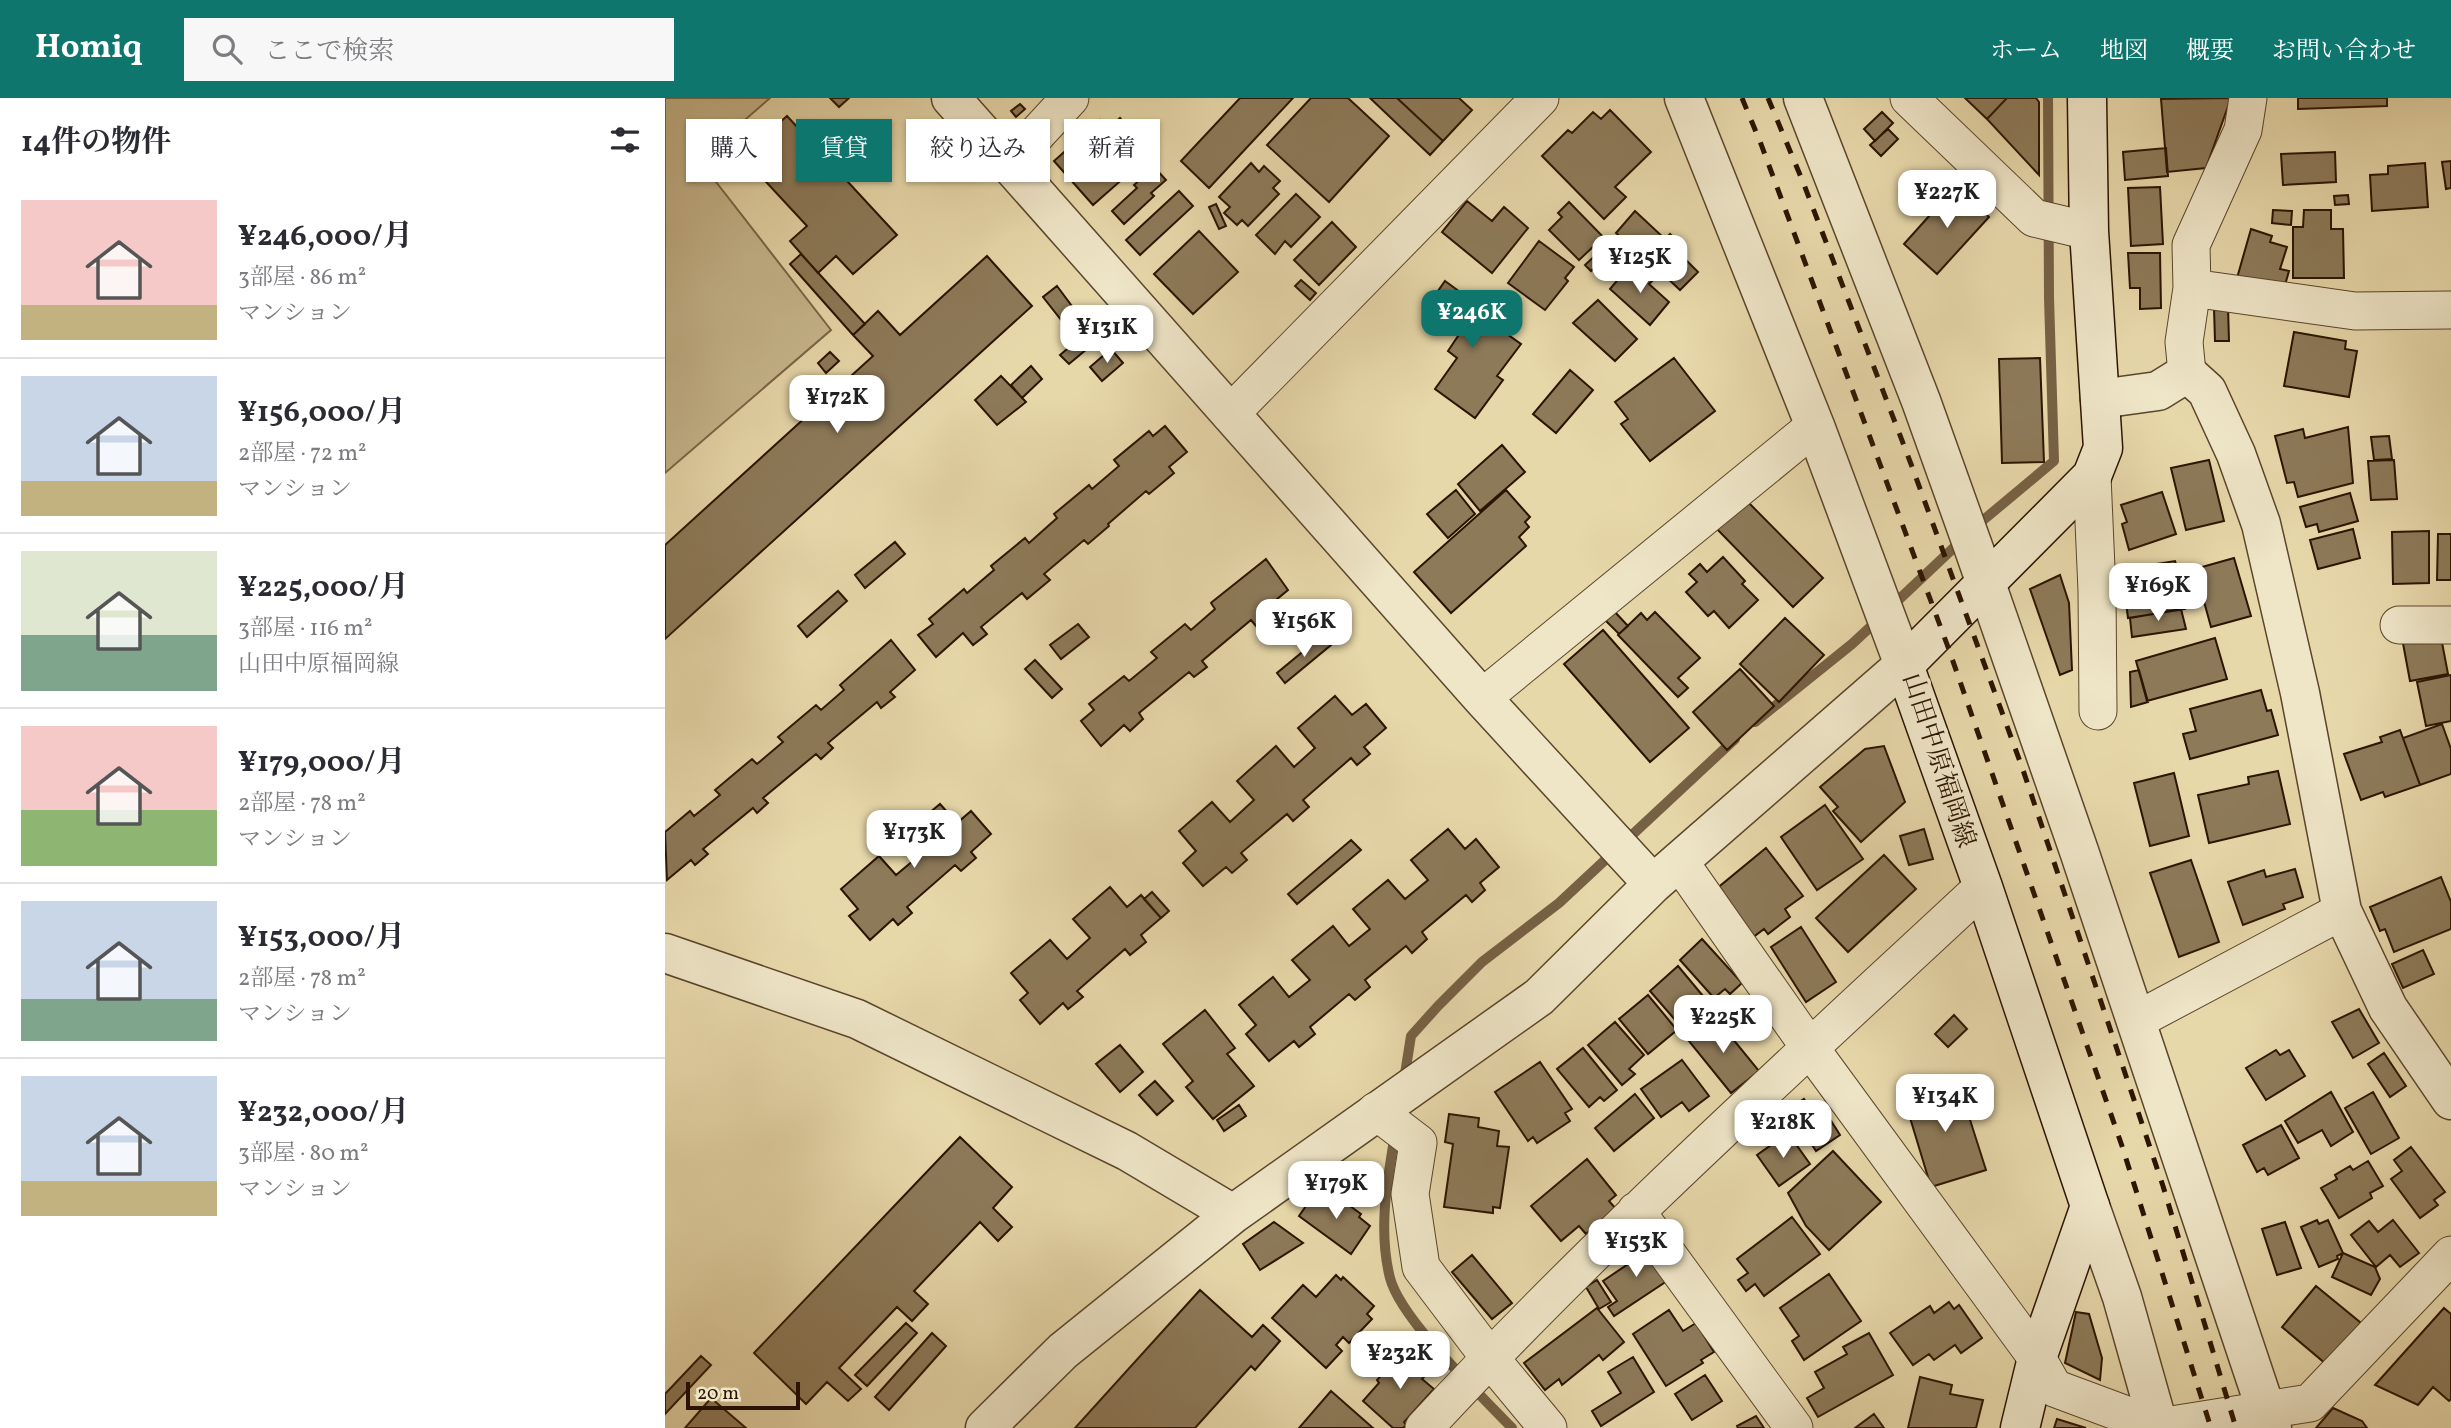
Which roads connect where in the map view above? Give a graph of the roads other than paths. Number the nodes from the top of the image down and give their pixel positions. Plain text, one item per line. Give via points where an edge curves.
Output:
1 (951, 98) edge
2 (1070, 98) edge
3 (1540, 98) edge
4 (1684, 98) edge
5 (1804, 98) edge
6 (1909, 98) edge
7 (2087, 98) edge
8 (2248, 98) edge
9 (969, 119) edge
10 (1050, 120) edge
11 (1025, 182) edge
12 (2089, 231) junction
13 (2192, 288) junction
14 (2451, 310) edge
15 (2187, 373) junction
16 (2100, 399) junction
17 (1230, 414) junction
18 (1815, 426) junction
19 (2092, 476) junction
20 (1980, 568) junction
21 (2399, 625) dead end
22 (2451, 625) edge
23 (1904, 666) junction
24 (1482, 698) junction
25 (2098, 711) dead end
26 (1654, 868) junction
27 (1983, 887) junction
28 (2342, 911) junction
29 (665, 953) edge
30 (2137, 1020) junction
31 (1810, 1048) junction
32 (2451, 1100) edge
33 (1394, 1125) junction
34 (2090, 1206) junction
35 (1636, 1211) junction
36 (1233, 1214) junction
37 (2451, 1255) edge
38 (1489, 1357) junction
39 (2037, 1358) junction
40 (2269, 1419) edge
41 (2159, 1427) edge
42 (985, 1428) edge
43 (1424, 1428) edge
44 (1548, 1428) edge
45 (1794, 1428) edge
46 (2020, 1428) edge

1 - 9 street
2 - 10 street
3 - 17 street
4 - 18 street
5 - 20 street
6 - 12 street via 2034,218
7 - 12 street, 山田中原福岡線
8 - 13 street via 2243,130 2191,245
11 - 17 street
12 - 16 street, 山田中原福岡線
13 - 14 street via 2355,311
13 - 15 street via 2185,342
15 - 16 street via 2158,391
15 - 28 street via 2207,391 2261,524 2301,693
16 - 19 street, 山田中原福岡線 via 2102,448
17 - 24 street
18 - 23 street
18 - 24 street
19 - 20 street, 山田中原福岡線
19 - 25 street
20 - 23 street, 山田中原福岡線
20 - 30 street
21 - 22 street
23 - 26 street
23 - 27 street, 山田中原福岡線
24 - 26 street via 1600,826
26 - 31 street
26 - 33 street via 1539,997 1422,1078
27 - 31 street
27 - 34 street, 山田中原福岡線
28 - 30 street
28 - 32 street via 2388,1008
29 - 36 street via 857,1019 1127,1151
30 - 40 street
31 - 35 street
31 - 39 street
33 - 36 street
33 - 38 street via 1421,1267
34 - 39 street
34 - 41 street, 山田中原福岡線
35 - 38 street
35 - 45 street
36 - 42 street via 1063,1351
37 - 40 street via 2310,1402
38 - 43 street
38 - 44 street
39 - 41 street via 2055,1388
39 - 46 street
40 - 41 street

